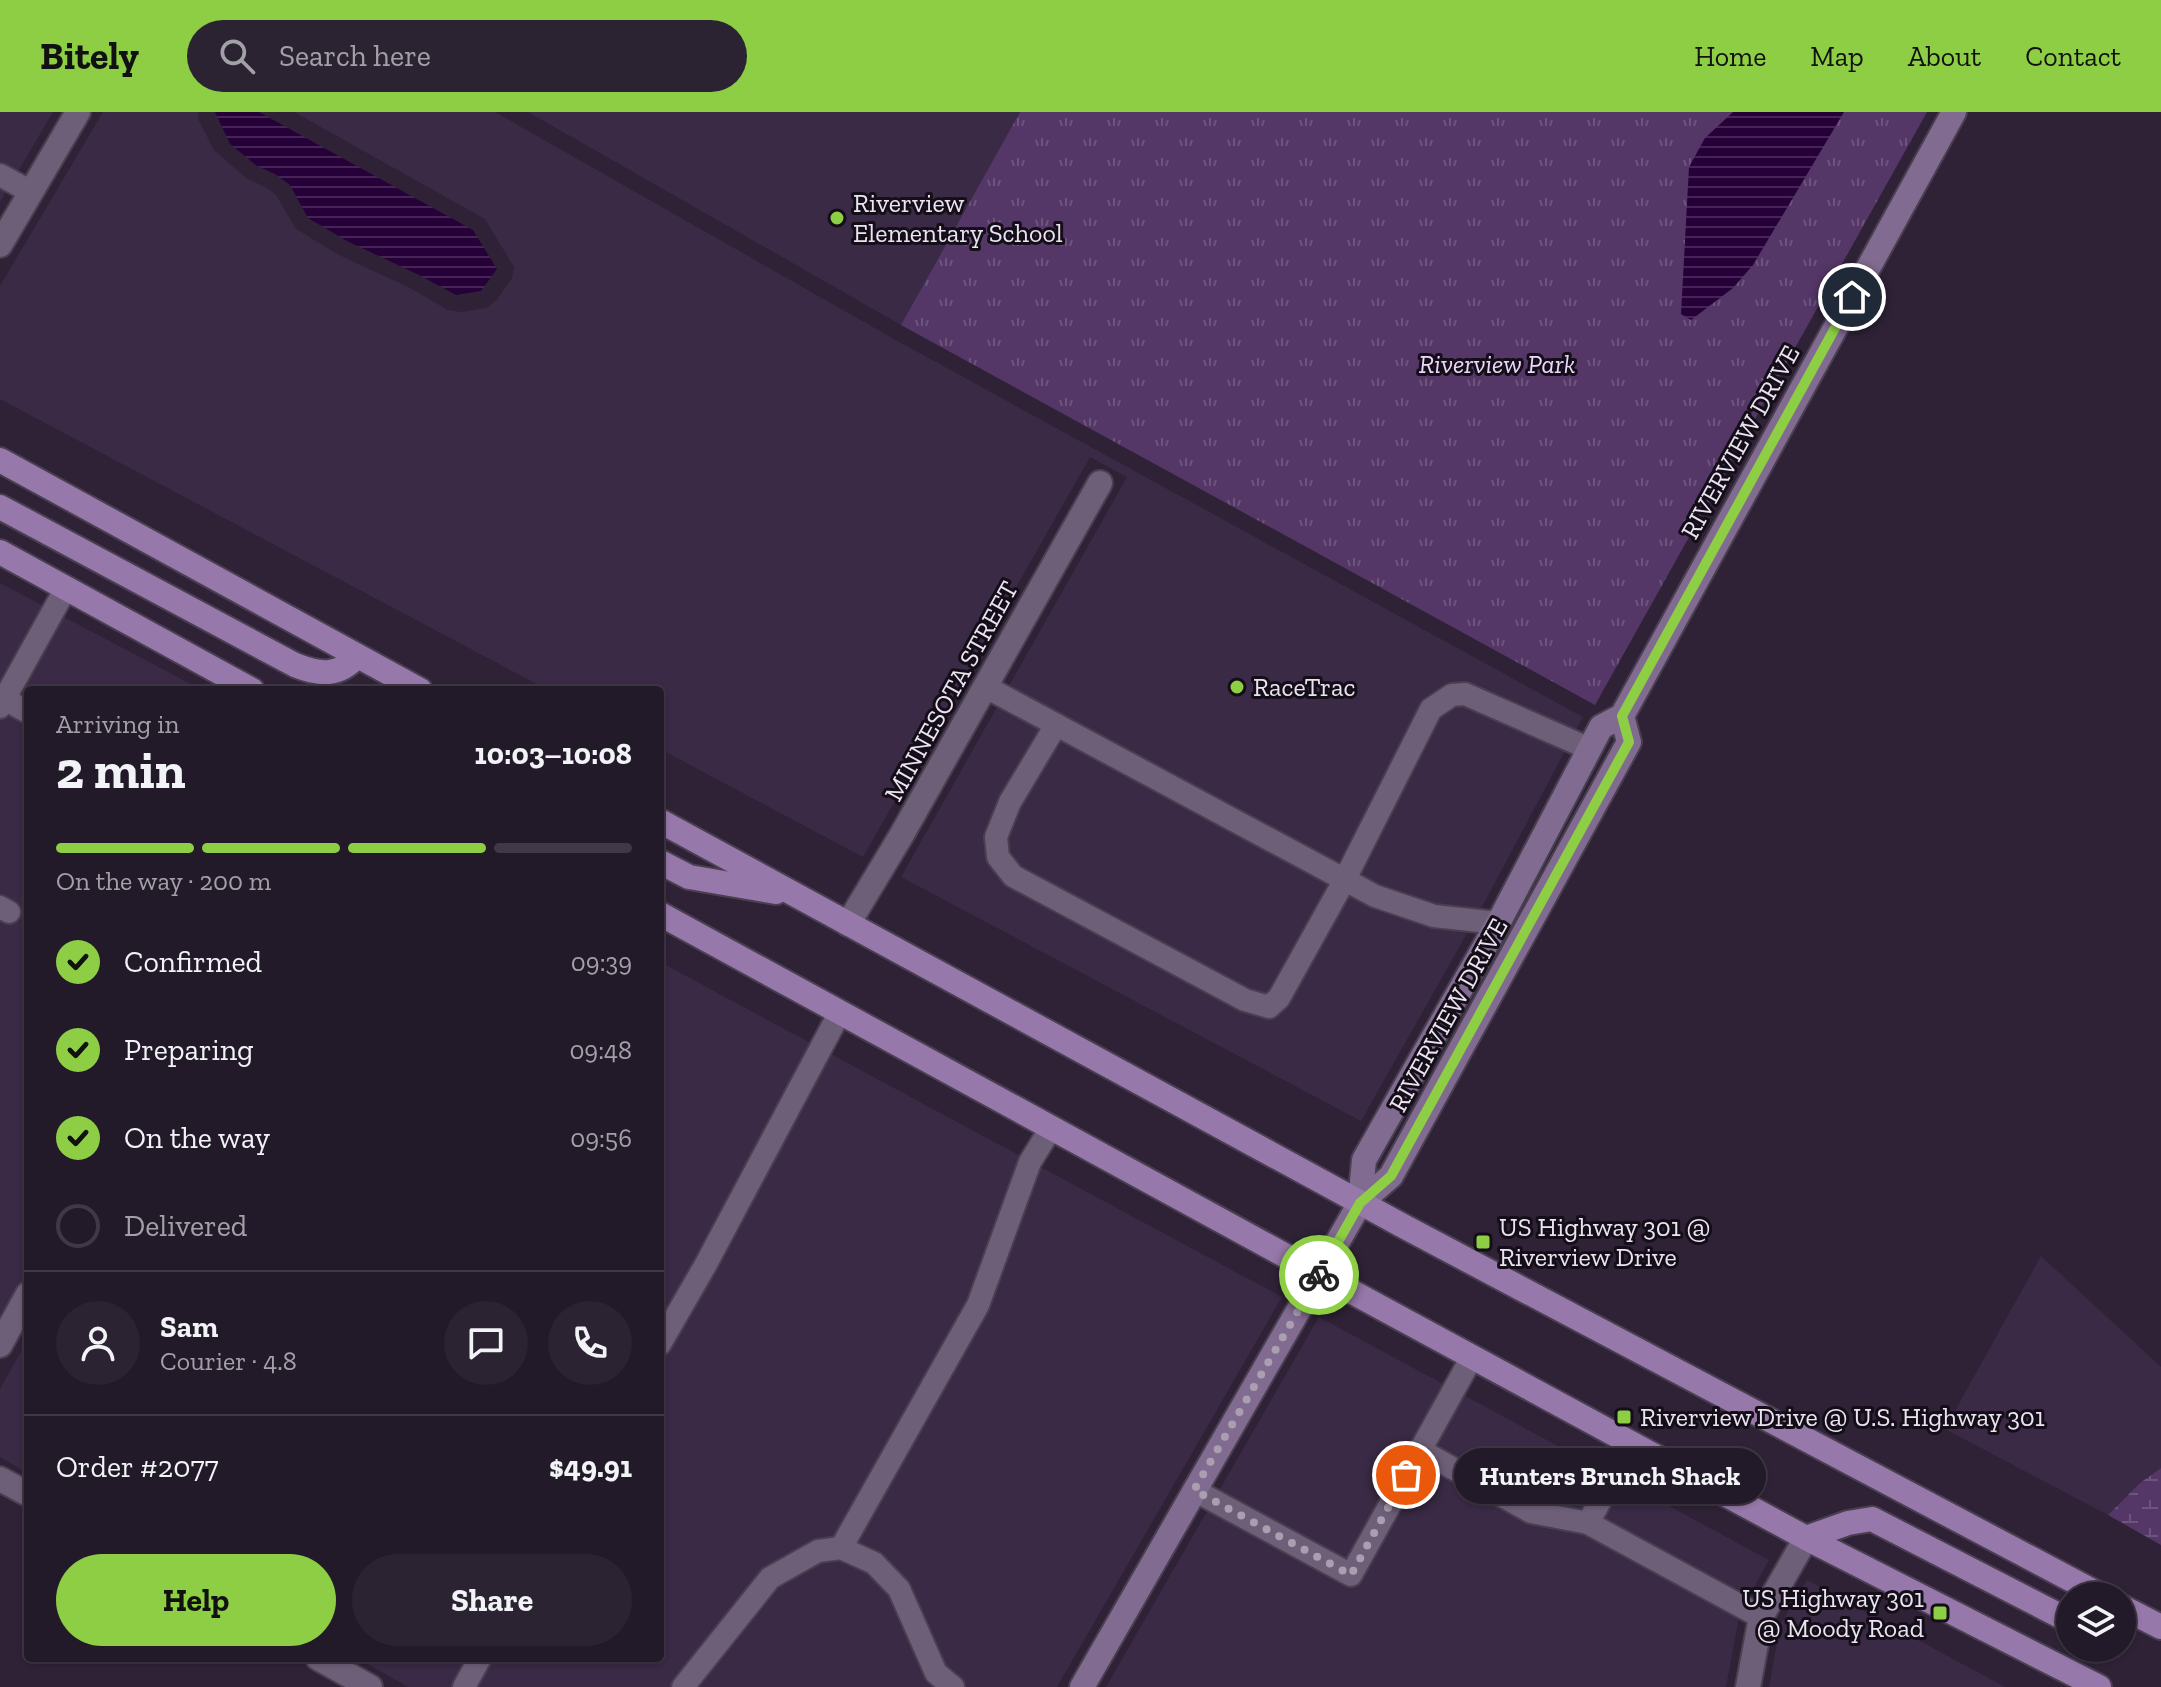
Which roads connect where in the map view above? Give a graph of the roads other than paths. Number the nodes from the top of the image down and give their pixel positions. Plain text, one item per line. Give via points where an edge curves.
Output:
1 (78, 112) edge
2 (1954, 112) edge
3 (0, 175) edge
4 (31, 192) junction
5 (0, 245) edge
6 (0, 460) edge
7 (1100, 483) dead end
8 (0, 507) edge
9 (0, 552) edge
10 (66, 588) junction
11 (357, 656) junction
12 (245, 686) edge
13 (413, 686) edge
14 (986, 687) junction
15 (2, 703) edge
16 (24, 711) edge
17 (1622, 716) junction
18 (1056, 725) junction
19 (1590, 749) junction
20 (664, 823) edge
21 (664, 864) edge
22 (1344, 881) junction
23 (795, 895) junction
24 (664, 916) edge
25 (1498, 923) junction
26 (848, 924) junction
27 (840, 1012) junction
28 (1051, 1128) junction
29 (1360, 1203) junction
30 (1319, 1274) junction
31 (24, 1301) edge
32 (664, 1337) edge
33 (0, 1345) edge
34 (1472, 1357) junction
35 (1632, 1443) junction
36 (1420, 1450) junction
37 (0, 1479) edge
38 (1194, 1490) junction
39 (24, 1492) edge
40 (1588, 1523) junction
41 (1806, 1538) junction
42 (841, 1548) junction
43 (2076, 1582) edge
44 (2056, 1614) edge
45 (2136, 1614) edge
46 (1761, 1617) junction
47 (2136, 1623) edge
48 (2157, 1625) edge
49 (325, 1662) edge
50 (478, 1662) edge
51 (370, 1687) edge
52 (464, 1687) edge
53 (683, 1687) edge
54 (953, 1687) edge
55 (1082, 1687) edge
56 (1748, 1687) edge
57 (2099, 1687) edge

1 - 4 street
2 - 17 street, RIVERVIEW DRIVE
3 - 4 lane
4 - 5 street
6 - 11 main road
7 - 14 street, MINNESOTA STREET
8 - 11 main road via 295,665 335,672
9 - 10 main road
10 - 12 main road
10 - 15 lane
11 - 13 main road
14 - 18 lane
14 - 26 street, MINNESOTA STREET
15 - 16 lane
17 - 19 street, RIVERVIEW DRIVE via 1601,727
17 - 29 street, RIVERVIEW DRIVE via 1629,742 1391,1176
18 - 22 lane
18 - 22 lane via 1010,802 996,837 998,857 1013,876 1245,1000 1269,1007
19 - 22 lane via 1465,694 1452,695 1431,709
19 - 25 street, RIVERVIEW DRIVE
20 - 23 main road
21 - 23 main road via 689,877
22 - 25 lane via 1434,916
23 - 26 main road
24 - 27 main road
25 - 29 street, RIVERVIEW DRIVE via 1364,1160
26 - 29 main road
27 - 28 main road
27 - 32 lane
28 - 30 main road
28 - 42 lane via 1030,1162 978,1305
29 - 30 street, RIVERVIEW DRIVE
29 - 43 main road
30 - 34 main road
30 - 38 street, RIVERVIEW DRIVE
31 - 33 street
34 - 35 main road
34 - 36 lane
35 - 40 lane
35 - 41 main road
36 - 38 lane via 1351,1575
36 - 40 lane via 1531,1512
37 - 39 street
38 - 55 street, RIVERVIEW DRIVE
40 - 46 lane
41 - 44 main road via 1872,1519
41 - 46 street
41 - 57 main road
42 - 53 lane via 818,1551 770,1578
42 - 54 lane via 874,1563 899,1589 936,1673
45 - 48 main road
46 - 56 street
47 - 48 main road
49 - 51 street
50 - 52 lane

